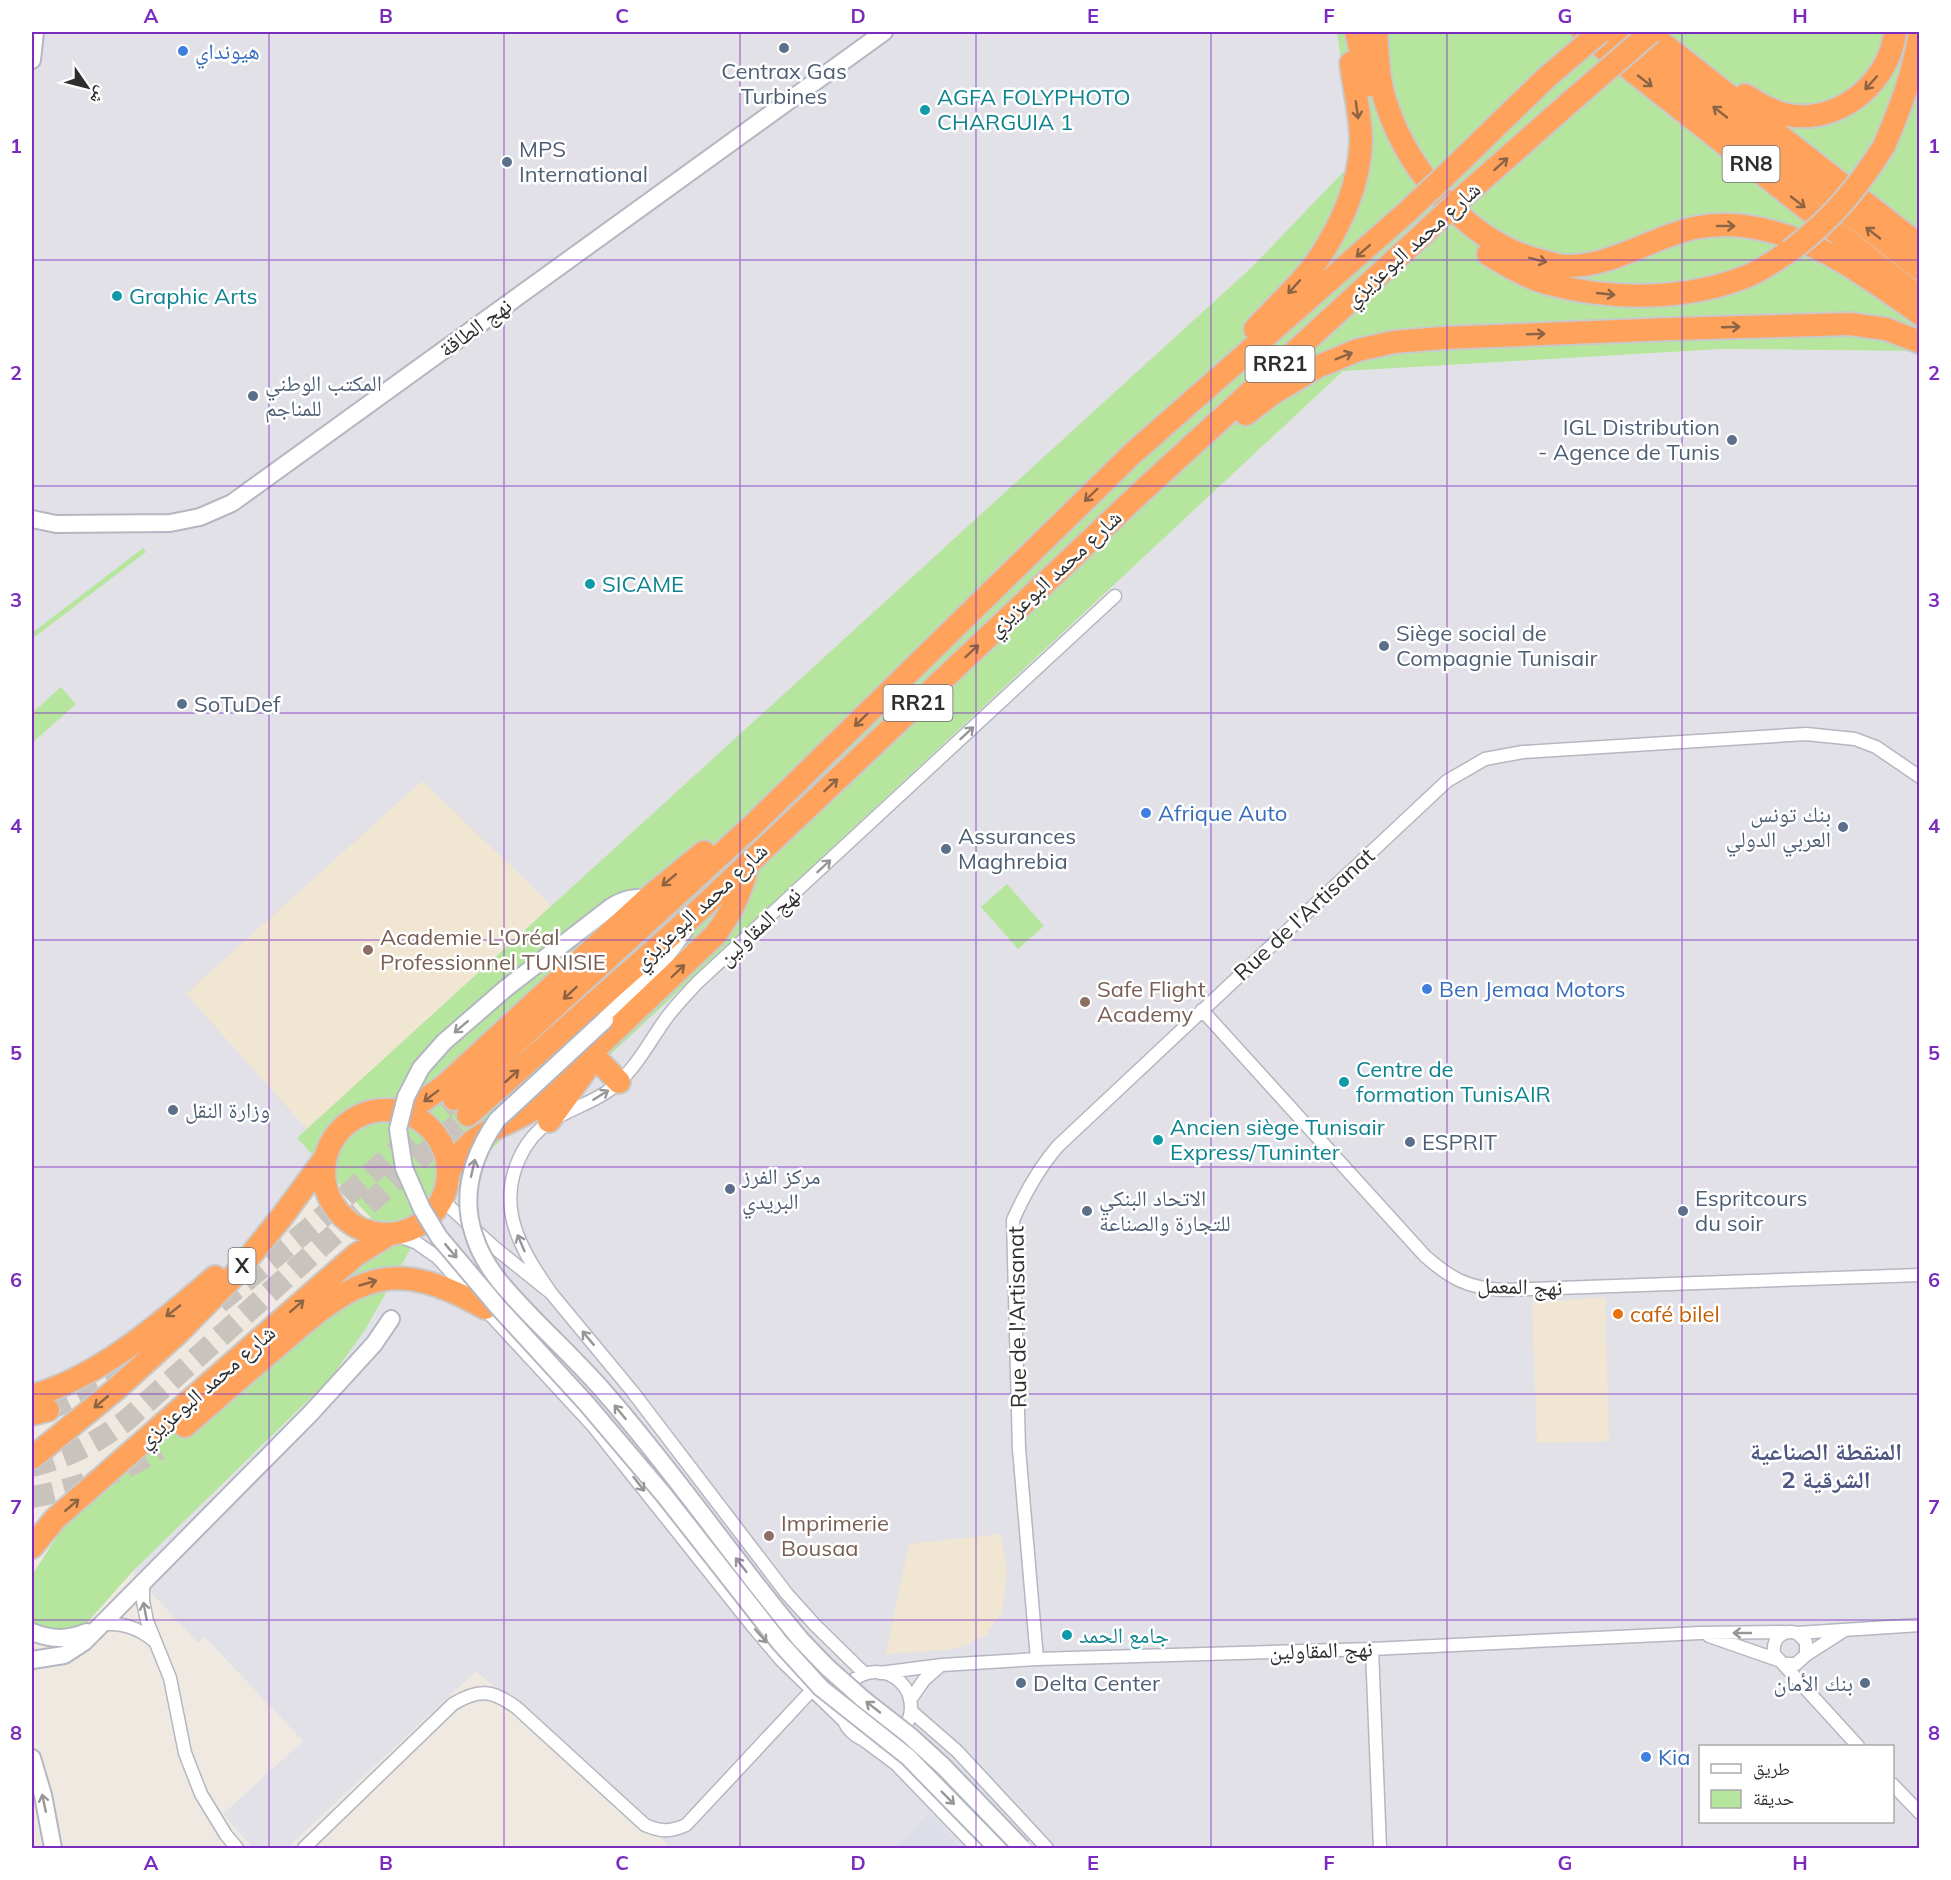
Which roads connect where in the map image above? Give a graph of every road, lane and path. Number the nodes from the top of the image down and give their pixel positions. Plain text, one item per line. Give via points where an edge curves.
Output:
1 (35, 32) edge
2 (884, 32) edge
3 (1350, 32) edge
4 (1356, 32) edge
5 (1376, 32) edge
6 (1583, 32) edge
7 (1592, 32) edge
8 (1600, 32) edge
9 (1617, 32) edge
10 (1641, 32) edge
11 (1650, 32) edge
12 (1895, 32) edge
13 (1920, 32) edge
14 (1674, 52) junction
15 (32, 60) edge
16 (1546, 78) junction
17 (1569, 103) junction
18 (1920, 246) edge
19 (1920, 269) edge
20 (1920, 297) edge
21 (1920, 314) edge
22 (1920, 342) edge
23 (1132, 454) junction
24 (1138, 494) junction
25 (32, 519) edge
26 (1115, 596) dead end
27 (1920, 777) edge
28 (753, 825) junction
29 (748, 863) junction
30 (648, 898) junction
31 (697, 912) junction
32 (1202, 1010) junction
33 (590, 1054) junction
34 (619, 1082) junction
35 (405, 1113) junction
36 (549, 1121) junction
37 (326, 1157) junction
38 (448, 1174) junction
39 (442, 1200) junction
40 (281, 1218) junction
41 (391, 1234) junction
42 (1920, 1275) edge
43 (551, 1293) junction
44 (485, 1308) junction
45 (391, 1319) dead end
46 (37, 1407) edge
47 (159, 1449) tunnel mouth
48 (32, 1458) edge
49 (32, 1547) edge
50 (143, 1581) junction
51 (101, 1624) junction
52 (1920, 1625) edge
53 (1846, 1629) junction
54 (32, 1632) edge
55 (1784, 1632) junction
56 (1700, 1633) junction
57 (1797, 1633) junction
58 (154, 1641) junction
59 (1372, 1649) junction
60 (1804, 1658) junction
61 (1037, 1659) junction
62 (32, 1660) edge
63 (1780, 1662) junction
64 (942, 1665) junction
65 (880, 1672) junction
66 (865, 1674) junction
67 (811, 1691) junction
68 (1808, 1692) junction
69 (910, 1705) junction
70 (845, 1722) junction
71 (864, 1740) junction
72 (1857, 1745) edge
73 (32, 1758) edge
74 (1894, 1785) edge
75 (1920, 1813) edge
76 (52, 1848) edge
77 (237, 1848) edge
78 (304, 1848) edge
79 (977, 1848) edge
80 (997, 1848) edge
81 (1022, 1848) edge
82 (1047, 1848) edge
83 (1380, 1848) edge

1 - 15 street
2 - 25 street, نهج الطاقة via 232,502 200,517 170,523 56,524
3 -> 23 highway via 1360,158 1338,227 1317,262
4 -> 13 highway, bridge via 1379,123 1405,177 1448,226 1503,264 1544,282 1580,291 1638,296 1680,293 1751,275 1817,231 1860,182 1884,146 1903,101
5 -> 21 highway via 1385,102 1409,153 1426,180 1457,215 1502,247 1564,266 1597,262 1693,228 1762,229 1787,234 1823,250
6 -> 20 highway, RN8
7 - 16 highway, bridge
8 - 16 highway, شارع محمد البوعزيزي / RR21, bridge
19 -> 9 highway, RN8
10 - 17 highway, شارع محمد البوعزيزي / RR21, bridge
11 - 14 highway, RN8
11 - 17 highway, bridge
12 -> 14 highway via 1887,64 1859,96 1831,113 1797,116 1770,110
14 - 18 highway, RN8
16 -> 23 highway, شارع محمد البوعزيزي / RR21, bridge via 1407,212
24 -> 17 highway, شارع محمد البوعزيزي / RR21, bridge
24 -> 22 highway via 1272,394 1317,367 1358,350 1394,342 1850,324 1886,329
23 -> 28 highway, شارع محمد البوعزيزي / RR21
29 -> 24 highway, شارع محمد البوعزيزي / RR21
34 -> 26 street, نهج المقاولين via 698,982
27 - 32 street, Rue de l'Artisanat via 1876,747 1855,740 1806,734 1523,752 1485,759 1447,781
28 -> 30 highway, شارع محمد البوعزيزي via 692,861
28 -> 31 highway, شارع محمد البوعزيزي / RR21 via 461,1107
29 - 31 highway, شارع محمد البوعزيزي / RR21
33 -> 29 highway via 715,935 737,902
30 -> 35 highway, شارع محمد البوعزيزي via 443,1087
30 -> 80 street, bridge via 622,900 611,907 444,1042 421,1068 406,1097 398,1129 404,1168 439,1237 664,1495 780,1643 821,1688 908,1757
81 -> 31 street, bridge via 944,1766 863,1699 801,1640 606,1394 514,1298 487,1264 474,1236 468,1213 471,1176 484,1139 498,1120 639,988
32 - 42 street, نهج المعمل via 1425,1256 1460,1281 1503,1290
32 - 61 street, Rue de l'Artisanat via 1058,1146 1040,1167 1013,1221 1019,1449
33 - 34 highway
33 - 36 highway via 580,1081
33 - 38 highway via 530,1111 480,1134 456,1158
36 -> 34 street, نهج المقاولين via 602,1095
35 - 37 highway via 388,1110 356,1118 342,1128
35 - 38 highway via 428,1126 436,1136 445,1154
43 -> 36 street, نهج المقاولين via 523,1248 513,1224 509,1193 523,1149
37 - 40 highway, X
37 - 41 highway via 325,1186 337,1212 360,1229
38 - 39 highway
39 - 41 highway via 422,1222
39 - 43 street
40 -> 46 highway via 192,1297
40 -> 48 highway, X via 233,1277 180,1330
41 - 44 street via 437,1257
49 -> 41 highway, شارع محمد البوعزيزي via 55,1519 341,1268
66 -> 43 street via 788,1594 632,1391
47 -> 44 highway via 319,1309 353,1288 390,1278 410,1278 462,1295
44 -> 67 street via 593,1425 754,1628
45 - 50 street via 374,1344 309,1414
50 - 51 street
58 -> 50 street via 145,1611
51 - 54 street via 68,1639 48,1639
51 - 58 street via 130,1626
51 - 62 street via 64,1655
52 - 53 street
53 - 57 street
53 - 60 street
55 -> 56 street, نهج المقاولين
55 - 57 street
55 - 63 street via 1775,1641 1774,1654
56 - 59 street, نهج المقاولين
56 - 63 street, نهج المقاولين
57 - 60 street via 1806,1642
58 - 77 street via 170,1678 184,1753 226,1836
59 - 61 street, نهج المقاولين
59 - 83 street
60 - 63 street via 1796,1664
60 - 68 street
61 - 64 street, نهج المقاولين
63 - 68 street
64 - 65 street, نهج المقاولين
64 - 69 street via 924,1680
65 - 66 street
65 - 69 street via 899,1681
66 - 70 street via 849,1685 844,1694
67 - 70 street
67 - 78 street via 686,1825 659,1832 645,1825 517,1708 487,1693 469,1695 453,1704
68 - 72 street
69 - 71 street via 902,1730 894,1737
69 - 82 street
70 - 71 street
71 - 79 street via 896,1764
76 -> 73 street
74 - 75 street

